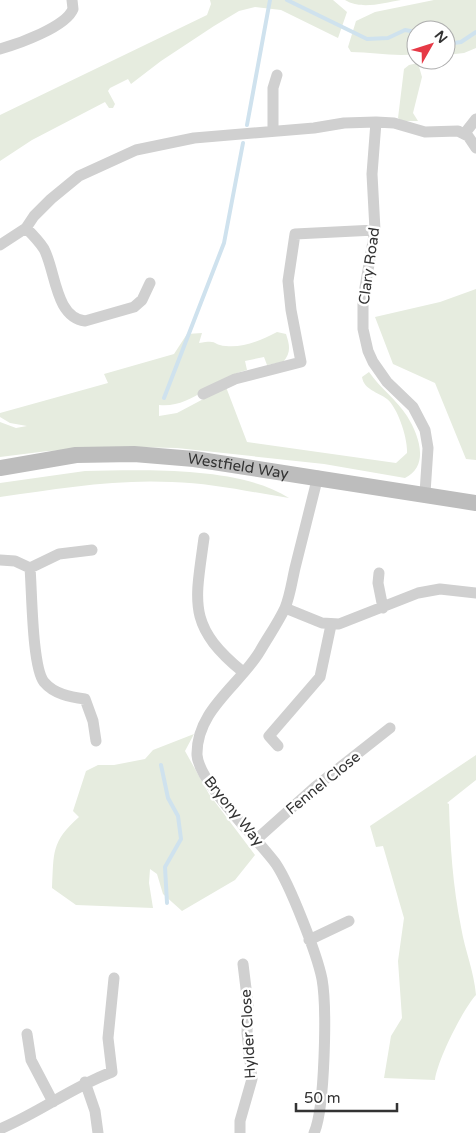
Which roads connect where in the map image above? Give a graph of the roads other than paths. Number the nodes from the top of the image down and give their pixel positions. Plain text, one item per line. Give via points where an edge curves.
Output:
1 (72, 0) edge
2 (0, 49) edge
3 (277, 75) dead end
4 (476, 119) edge
5 (376, 122) junction
6 (273, 130) junction
7 (465, 133) junction
8 (476, 148) edge
9 (26, 228) junction
10 (376, 230) junction
11 (0, 245) edge
12 (150, 283) dead end
13 (203, 394) dead end
14 (0, 468) edge
15 (318, 476) junction
16 (424, 493) junction
17 (476, 503) edge
18 (204, 538) dead end
19 (92, 550) dead end
20 (0, 560) edge
21 (30, 568) junction
22 (379, 573) dead end
23 (476, 593) edge
24 (285, 608) junction
25 (383, 608) junction
26 (331, 624) junction
27 (243, 672) junction
28 (390, 728) dead end
29 (96, 741) dead end
30 (278, 746) dead end
31 (257, 839) junction
32 (349, 921) dead end
33 (309, 940) junction
34 (243, 964) dead end
35 (114, 978) dead end
36 (27, 1034) dead end
37 (85, 1082) junction
38 (53, 1102) junction
39 (0, 1129) edge
40 (98, 1133) edge
41 (240, 1133) edge
42 (314, 1133) edge

1 - 2 street via 73,9 65,19 22,42
3 - 6 street via 273,88
4 - 7 street
5 - 6 street
5 - 7 street via 394,123 425,132
5 - 10 street, Clary Road via 372,174
6 - 9 street via 169,142 111,160 78,176 34,216
7 - 8 street
9 - 11 street
9 - 12 street via 44,249 65,309 77,320 85,321 134,307 142,300
10 - 13 street via 295,234 288,281 290,310 301,362 235,379
10 - 16 street, Clary Road via 363,299 364,338 380,372 414,407 420,419 428,448
14 - 15 main road, Westfield Way via 76,455 134,454 194,458
15 - 16 main road, Westfield Way
15 - 24 street, Bryony Way
16 - 17 main road, Westfield Way
18 - 27 street via 196,597 200,621 212,642
19 - 21 street via 59,554
20 - 21 street via 15,561
21 - 29 street via 39,673 50,688 85,699
22 - 25 street
23 - 25 street via 430,590
24 - 26 street
24 - 27 street, Bryony Way via 258,654
25 - 26 street via 348,622
26 - 30 street via 320,677 269,736
27 - 31 street, Bryony Way via 205,720 197,756 211,786
28 - 31 street, Fennel Close via 315,787
31 - 33 street, Bryony Way via 277,866
32 - 33 street
33 - 42 street, Bryony Way via 322,979 323,1003 320,1120
34 - 41 street, Hylder Close via 252,1079 240,1121
35 - 37 street via 108,1038 112,1072
36 - 38 street via 31,1060
37 - 38 street
37 - 40 street via 95,1111
38 - 39 street

